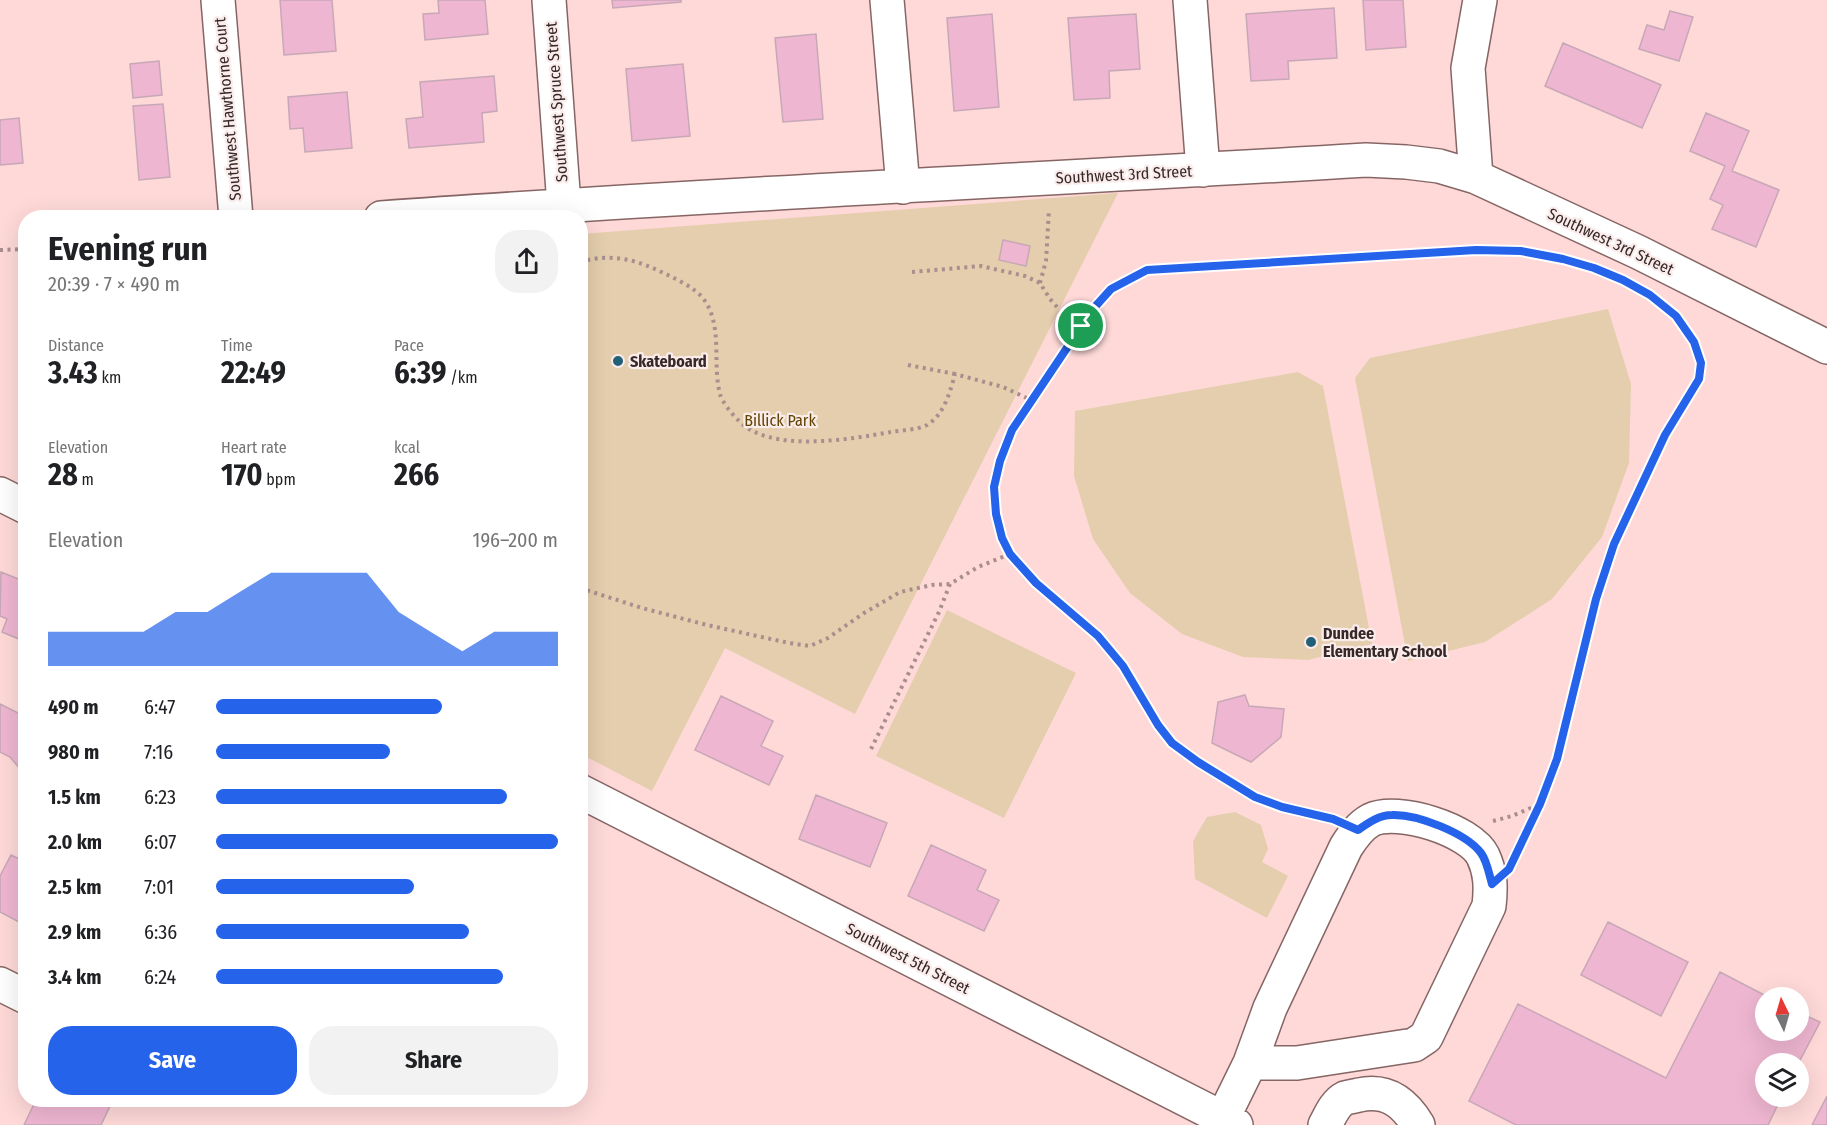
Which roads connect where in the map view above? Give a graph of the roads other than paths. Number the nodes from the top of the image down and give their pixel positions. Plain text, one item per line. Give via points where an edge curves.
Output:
1 (218, 0) edge
2 (549, 0) edge
3 (887, 0) edge
4 (1190, 0) edge
5 (1480, 0) edge
6 (1203, 170) junction
7 (1476, 177) junction
8 (903, 187) junction
9 (564, 204) junction
10 (235, 210) edge
11 (486, 210) edge
12 (1827, 347) edge
13 (0, 494) edge
14 (18, 503) edge
15 (588, 795) edge
16 (0, 984) edge
17 (18, 993) edge
18 (1250, 1063) junction
19 (1229, 1122) edge
20 (1325, 1125) edge
21 (1418, 1125) edge

1 - 10 street, Southwest Hawthorne Court
2 - 9 street, Southwest Spruce Street
3 - 8 street
4 - 6 street
5 - 7 street via 1468,68
6 - 7 street, Southwest 3rd Street via 1366,160 1439,166
6 - 8 street, Southwest 3rd Street
7 - 12 street, Southwest 3rd Street via 1638,252
8 - 9 street, Southwest 3rd Street
9 - 11 street, Southwest 3rd Street
13 - 14 street
15 - 19 street, Southwest 5th Street
16 - 17 street
18 - 18 street via 1270,1008 1358,830 1391,814 1422,819 1470,840 1483,855 1492,884 1489,906 1426,1037 1414,1045 1297,1063
18 - 19 street
20 - 21 street via 1345,1099 1369,1093 1386,1094 1402,1104

